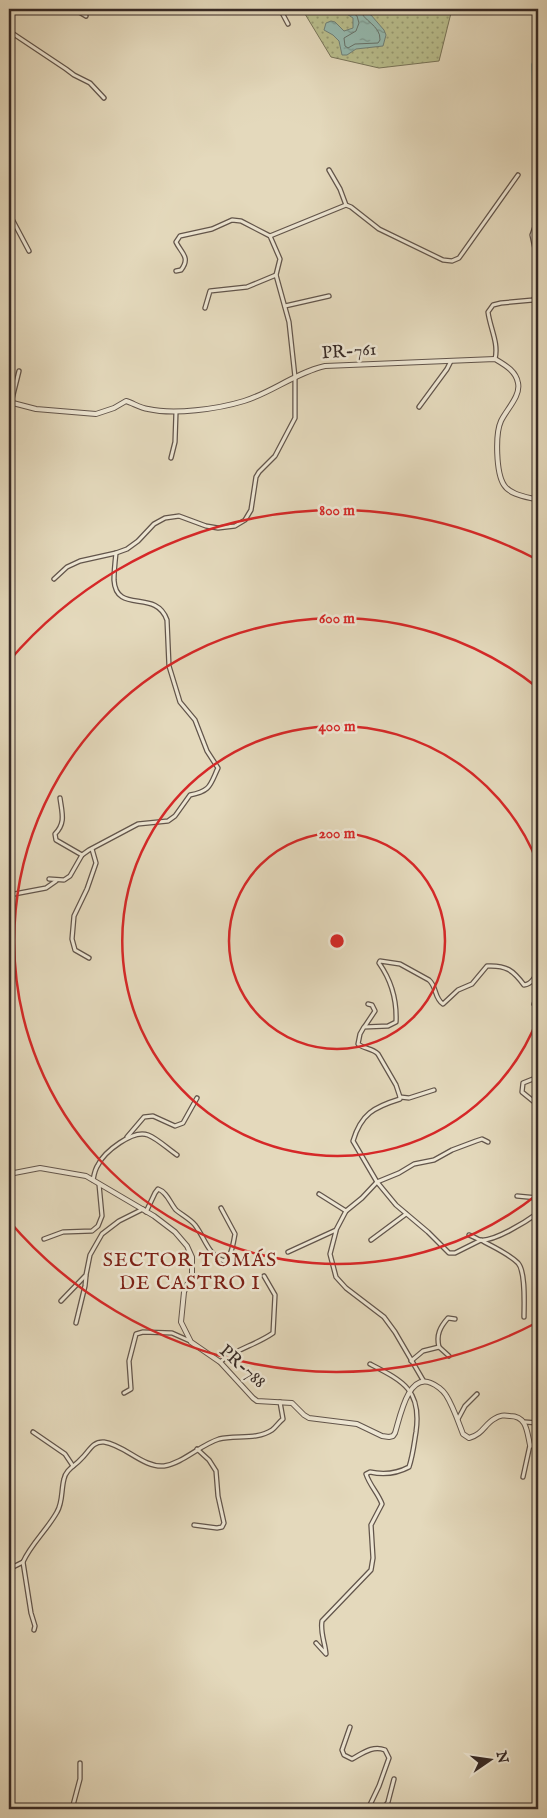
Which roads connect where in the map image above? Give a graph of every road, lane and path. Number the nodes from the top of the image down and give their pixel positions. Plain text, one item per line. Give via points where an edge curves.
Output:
1 (74, 9) edge
2 (280, 9) edge
3 (86, 16) dead end
4 (288, 24) dead end
5 (9, 30) edge
6 (104, 98) dead end
7 (329, 170) dead end
8 (518, 175) dead end
9 (346, 205) junction
10 (9, 217) edge
11 (537, 221) edge
12 (270, 236) junction
13 (28, 251) dead end
14 (537, 251) edge
15 (176, 271) dead end
16 (276, 275) junction
17 (329, 296) dead end
18 (285, 306) junction
19 (205, 308) dead end
20 (495, 359) junction
21 (451, 361) junction
22 (19, 371) dead end
23 (295, 377) junction
24 (10, 403) edge
25 (419, 407) dead end
26 (176, 412) junction
27 (171, 458) dead end
28 (538, 500) edge
29 (116, 553) junction
30 (54, 579) dead end
31 (60, 798) dead end
32 (92, 849) junction
33 (82, 855) junction
34 (49, 879) dead end
35 (56, 881) junction
36 (9, 895) edge
37 (89, 958) dead end
38 (538, 970) edge
39 (538, 994) edge
40 (368, 1004) dead end
41 (534, 1004) dead end
42 (364, 1027) junction
43 (538, 1080) edge
44 (434, 1090) dead end
45 (400, 1097) junction
46 (197, 1098) dead end
47 (538, 1105) edge
48 (126, 1139) junction
49 (488, 1142) dead end
50 (177, 1155) dead end
51 (9, 1174) edge
52 (93, 1180) junction
53 (377, 1182) junction
54 (99, 1184) junction
55 (319, 1194) dead end
56 (517, 1196) dead end
57 (538, 1198) edge
58 (221, 1208) dead end
59 (144, 1210) junction
60 (346, 1211) junction
61 (538, 1213) edge
62 (406, 1214) junction
63 (336, 1230) junction
64 (469, 1235) dead end
65 (44, 1239) dead end
66 (371, 1240) dead end
67 (481, 1240) junction
68 (288, 1252) dead end
69 (86, 1275) junction
70 (264, 1276) dead end
71 (61, 1301) dead end
72 (524, 1317) dead end
73 (455, 1318) dead end
74 (76, 1323) dead end
75 (191, 1342) junction
76 (439, 1348) junction
77 (449, 1356) dead end
78 (411, 1360) junction
79 (220, 1362) junction
80 (370, 1364) dead end
81 (423, 1380) junction
82 (410, 1392) junction
83 (124, 1393) dead end
84 (477, 1394) dead end
85 (280, 1402) junction
86 (458, 1420) junction
87 (525, 1422) junction
88 (538, 1423) edge
89 (33, 1432) dead end
90 (530, 1445) junction
91 (538, 1446) edge
92 (197, 1449) junction
93 (73, 1466) junction
94 (523, 1477) dead end
95 (194, 1525) dead end
96 (23, 1562) junction
97 (10, 1568) edge
98 (34, 1630) dead end
99 (316, 1643) dead end
100 (350, 1727) dead end
101 (80, 1763) dead end
102 (394, 1779) dead end
103 (72, 1809) edge
104 (368, 1809) edge
105 (383, 1809) edge

1 - 3 street
2 - 4 street
5 - 6 street via 90,83
7 - 9 street
8 - 9 street via 459,258 452,261 443,260 379,229
9 - 12 street
10 - 13 street
11 - 14 street via 532,235
12 - 15 street via 241,220 232,220 212,229 180,236 176,242 186,261 181,270
12 - 16 street via 280,259
14 - 20 street via 535,298 493,305 488,312 498,349
16 - 18 street
16 - 19 street via 246,287 210,291
17 - 18 street
18 - 23 street
20 - 21 street, PR-761 / PR-761
20 - 28 street via 510,368 519,387 497,432 498,460 504,485 515,493
21 - 23 street, PR-761 / PR-761 via 325,366
21 - 25 street
22 - 24 street
23 - 26 street, PR-761 / PR-761 via 244,401
23 - 29 street via 295,418 275,456 256,477 251,510 245,520 235,526 218,528 179,516 165,518 127,549
24 - 26 street, PR-761 / PR-761 via 36,409 96,414 126,400 147,409
26 - 27 street
29 - 30 street via 80,561
29 - 32 street via 114,581 117,593 126,600 149,602 165,614 170,666 180,702 194,720 207,752 218,768 209,787 202,793 190,795 175,816 138,824
31 - 33 street via 62,823 54,834 56,840
32 - 33 street
32 - 37 street via 96,863 74,916 72,939 76,950
33 - 35 street via 70,876
34 - 35 street
35 - 36 street via 46,888
38 - 42 street via 534,979 524,985 508,968 487,966 472,984 458,990 443,1004 438,1001 429,980 400,964 380,961 394,994 396,1022 388,1026
39 - 41 street
40 - 42 street via 375,1011
42 - 45 street via 358,1044 378,1054
43 - 47 street via 523,1083 522,1092
44 - 45 street via 409,1098
45 - 53 street via 368,1113 359,1124 353,1140
46 - 48 street via 182,1123 175,1126 153,1116 144,1117
48 - 50 street via 140,1133 148,1135
48 - 52 street via 103,1157
49 - 53 street via 476,1141
51 - 52 street via 40,1168 82,1174
52 - 54 street
53 - 60 street
53 - 62 street
54 - 59 street
54 - 65 street via 102,1216 98,1226 92,1231 63,1232
55 - 60 street
56 - 57 street
58 - 59 street via 235,1234 230,1254 224,1261 212,1254 195,1225 176,1210 162,1190 158,1189
59 - 69 street via 119,1221 102,1234 90,1255
59 - 75 street via 175,1232 192,1257 192,1274 184,1292 181,1322
60 - 63 street
61 - 67 street via 518,1228
62 - 66 street
62 - 67 street via 449,1254
63 - 68 street
63 - 78 street via 330,1254 336,1277 384,1317
64 - 67 street
67 - 72 street via 520,1264
69 - 71 street
69 - 74 street
70 - 79 street via 275,1295 273,1334
73 - 76 street via 448,1318 442,1325 437,1339
75 - 79 street, PR-788 / PR-788
75 - 83 street via 172,1333 136,1334 129,1361 131,1389
76 - 77 street
76 - 78 street via 423,1351
78 - 81 street
79 - 85 street, PR-788 / PR-788 via 257,1401
80 - 82 street via 396,1377
81 - 82 street, PR-788 / PR-788
81 - 86 street via 433,1383 446,1394
82 - 85 street, PR-788 / PR-788 via 396,1433 389,1437 357,1424 309,1418 292,1403
82 - 99 street via 418,1415 409,1467 401,1471 366,1474 382,1504 371,1524 371,1570 322,1621 326,1654
84 - 86 street via 465,1406
85 - 92 street via 283,1419 272,1430 259,1435 220,1439
86 - 87 street via 463,1434 469,1438 479,1435 493,1419 502,1415 516,1416
87 - 88 street
87 - 90 street
89 - 93 street via 65,1454
90 - 91 street
90 - 94 street
92 - 93 street via 163,1466 149,1463 106,1442 98,1442
92 - 95 street via 216,1471 224,1523 216,1528
93 - 96 street via 64,1477 58,1510
96 - 97 street
96 - 98 street
100 - 104 street via 342,1750 344,1755 352,1759 378,1748 385,1750 389,1758
101 - 103 street via 80,1779
102 - 105 street

